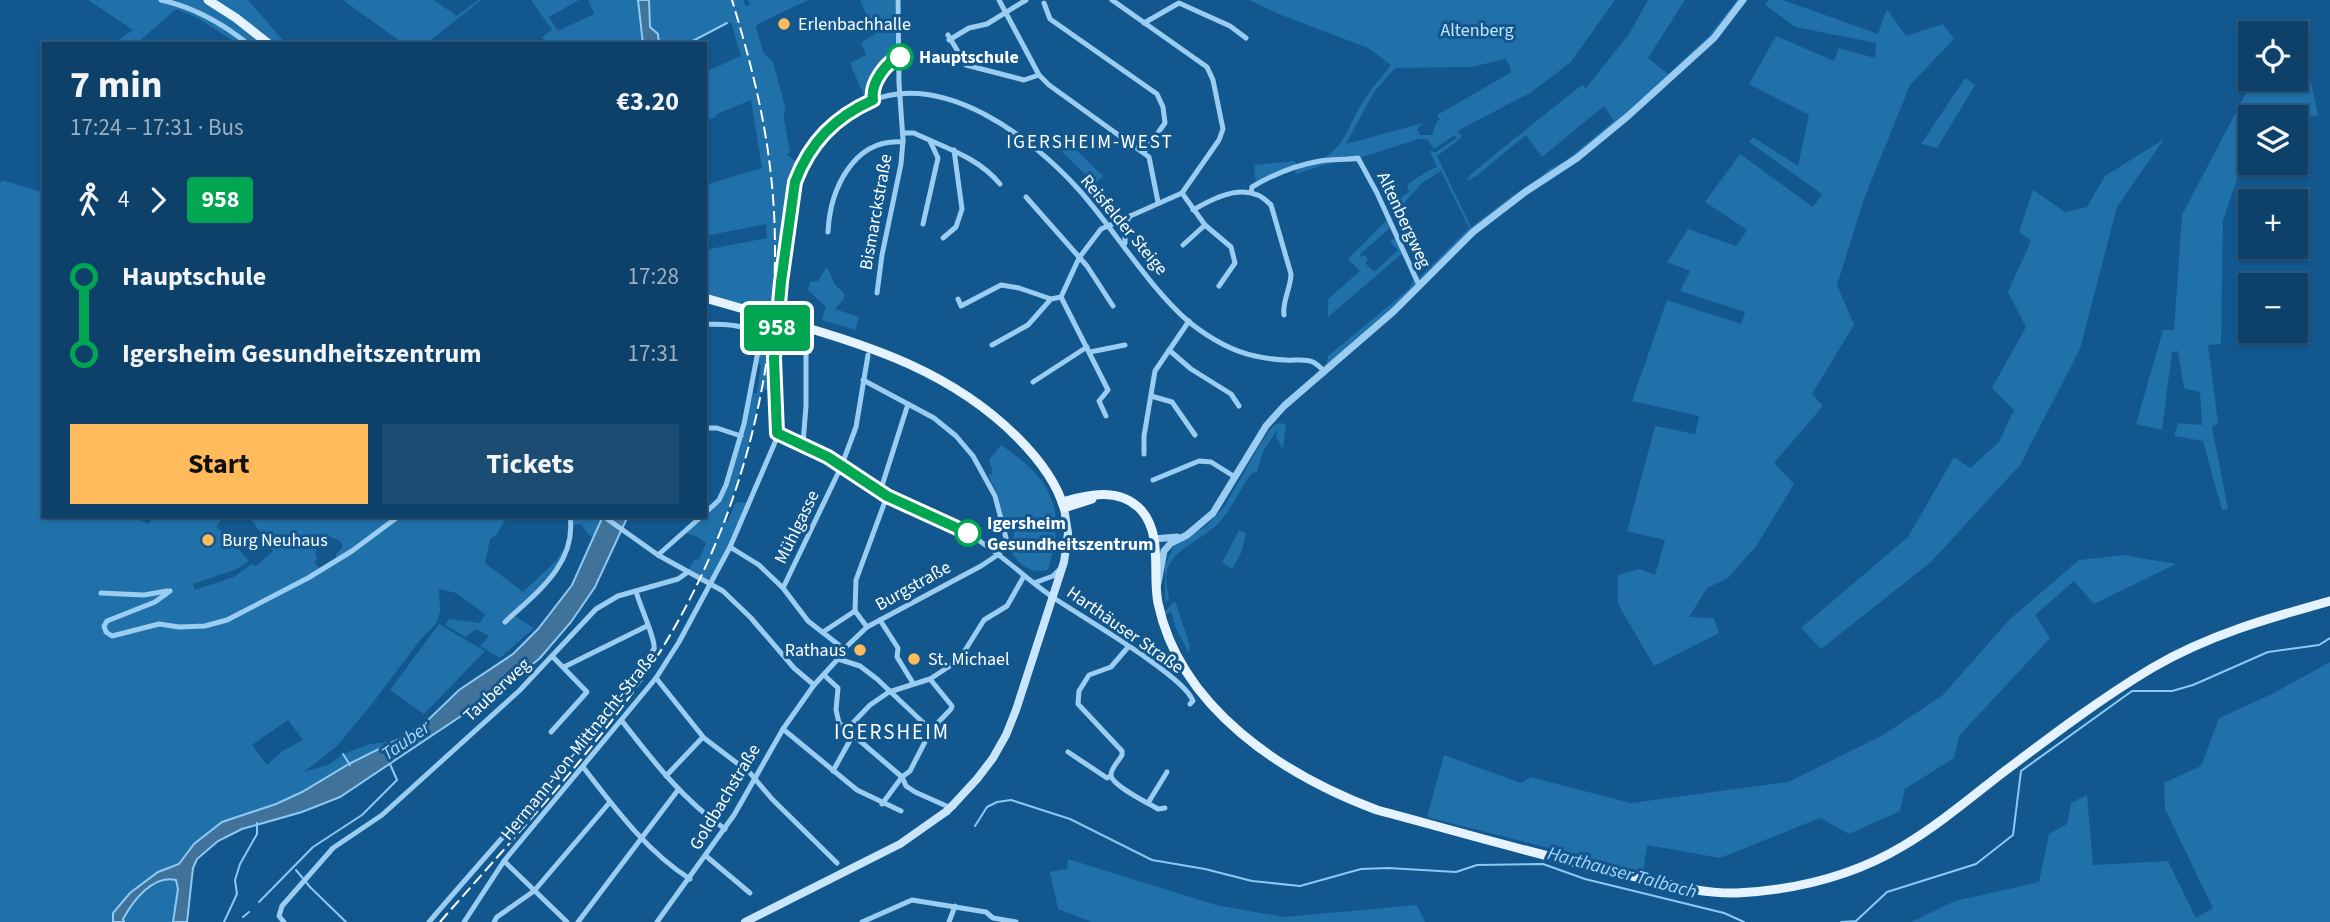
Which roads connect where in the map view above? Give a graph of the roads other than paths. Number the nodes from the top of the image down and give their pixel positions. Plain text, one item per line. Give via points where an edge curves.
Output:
1 (161, 0) edge
2 (208, 0) edge
3 (898, 0) edge
4 (999, 0) edge
5 (1026, 0) edge
6 (1112, 0) edge
7 (1743, 0) edge
8 (1044, 3) dead end
9 (1006, 12) junction
10 (1143, 23) junction
11 (1247, 38) dead end
12 (245, 42) edge
13 (266, 42) edge
14 (1039, 75) junction
15 (900, 94) junction
16 (903, 133) junction
17 (930, 141) junction
18 (903, 142) junction
19 (954, 150) junction
20 (1144, 152) junction
21 (1000, 184) dead end
22 (1251, 192) junction
23 (1182, 193) junction
24 (1026, 197) dead end
25 (1158, 202) junction
26 (1193, 210) junction
27 (1130, 215) junction
28 (923, 224) dead end
29 (1109, 225) junction
30 (1205, 225) junction
31 (828, 232) dead end
32 (943, 237) dead end
33 (1125, 246) junction
34 (1183, 246) dead end
35 (1079, 258) junction
36 (1419, 285) junction
37 (1219, 286) dead end
38 (877, 293) dead end
39 (1061, 298) junction
40 (707, 299) edge
41 (958, 299) dead end
42 (1051, 299) junction
43 (1113, 306) dead end
44 (1284, 315) dead end
45 (1189, 321) junction
46 (707, 324) edge
47 (775, 344) junction
48 (992, 345) dead end
49 (1125, 345) dead end
50 (867, 350) junction
51 (1088, 350) junction
52 (1169, 350) junction
53 (1325, 372) junction
54 (863, 380) junction
55 (1033, 382) dead end
56 (1151, 396) junction
57 (908, 404) junction
58 (1239, 406) dead end
59 (1106, 416) dead end
60 (707, 428) edge
61 (777, 433) junction
62 (1195, 435) dead end
63 (741, 436) junction
64 (803, 443) junction
65 (1144, 454) dead end
66 (841, 467) junction
67 (1235, 477) junction
68 (1153, 480) dead end
69 (880, 492) junction
70 (1103, 494) junction
71 (887, 496) junction
72 (1079, 504) junction
73 (1063, 505) junction
74 (707, 512) edge
75 (396, 518) edge
76 (570, 518) edge
77 (606, 518) edge
78 (701, 518) edge
79 (1067, 525) junction
80 (1190, 531) junction
81 (1154, 542) junction
82 (1171, 543) junction
83 (730, 547) junction
84 (658, 555) junction
85 (999, 555) junction
86 (1063, 566) junction
87 (688, 572) junction
88 (1024, 576) junction
89 (1034, 583) junction
90 (711, 584) junction
91 (783, 588) junction
92 (1157, 588) junction
93 (636, 591) junction
94 (101, 593) dead end
95 (1052, 597) junction
96 (2330, 601) edge
97 (855, 611) junction
98 (880, 620) junction
99 (505, 622) dead end
100 (647, 626) junction
101 (867, 627) junction
102 (823, 632) junction
103 (1129, 646) junction
104 (844, 649) junction
105 (552, 656) junction
106 (838, 659) junction
107 (564, 667) junction
108 (824, 675) junction
109 (656, 678) junction
110 (929, 679) junction
111 (913, 683) junction
112 (814, 685) junction
113 (889, 692) junction
114 (1190, 704) dead end
115 (622, 721) junction
116 (783, 729) junction
117 (847, 729) junction
118 (931, 730) junction
119 (551, 732) dead end
120 (853, 735) junction
121 (704, 737) junction
122 (1068, 752) dead end
123 (583, 767) junction
124 (833, 771) junction
125 (1167, 772) dead end
126 (666, 776) junction
127 (1111, 776) junction
128 (902, 777) junction
129 (756, 780) junction
130 (678, 790) junction
131 (610, 802) junction
132 (1147, 803) junction
133 (882, 804) junction
134 (950, 808) junction
135 (1165, 808) dead end
136 (901, 811) dead end
137 (725, 829) junction
138 (642, 838) junction
139 (706, 856) junction
140 (504, 861) junction
141 (837, 863) dead end
142 (690, 879) junction
143 (534, 891) junction
144 (750, 893) dead end
145 (956, 906) junction
146 (284, 922) edge
147 (429, 922) edge
148 (464, 922) edge
149 (494, 922) edge
150 (567, 922) edge
151 (579, 922) edge
152 (657, 922) edge
153 (745, 922) edge
154 (862, 922) edge
155 (949, 922) edge
156 (1016, 922) edge

1 - 12 street via 207,17
2 - 13 main road
3 - 15 street, Bismarckstraße
4 - 9 street
5 - 9 street
6 - 10 street
7 - 36 street via 1714,38 1619,124 1481,225
8 - 20 street via 1050,19 1157,94 1165,124
9 - 14 street
9 - 14 street via 948,37 966,65 1024,80
10 - 11 street via 1179,3
10 - 23 street via 1207,67 1213,80 1222,134
14 - 20 street
15 - 16 street, Bismarckstraße
15 - 29 street, Reisfelder Steige via 947,98 1016,134 1079,189
15 - 47 street via 881,97 841,117 818,138 801,167 795,182
16 - 17 street
16 - 18 street, Bismarckstraße
17 - 19 street
17 - 28 street via 938,158
18 - 31 street via 880,144 858,157 835,190
18 - 38 street, Bismarckstraße
19 - 21 street via 976,161
19 - 32 street via 962,209 957,227
20 - 25 street
22 - 26 street via 1210,200
22 - 36 street, Altenbergweg via 1267,178 1308,164 1359,158
22 - 44 street via 1271,205 1291,274
23 - 25 street
23 - 26 street
24 - 35 street
25 - 27 street
26 - 30 street
27 - 29 street
27 - 33 street via 1125,224
29 - 33 street, Reisfelder Steige
29 - 35 street
30 - 34 street
30 - 37 street via 1235,256
33 - 45 street, Reisfelder Steige
35 - 39 street
35 - 43 street
36 - 53 street
39 - 42 street
39 - 51 street
40 - 50 main road, bridge
41 - 42 street via 961,306 1001,285
42 - 48 street via 1028,326
45 - 52 street
45 - 53 street, Reisfelder Steige via 1241,352 1309,361
46 - 63 street via 738,325 756,337 758,352
47 - 61 street
47 - 64 street via 799,345 806,350
49 - 51 street
50 - 54 street, Mühlgasse
50 - 73 main road via 877,349 934,376 996,418 1044,467
51 - 55 street
51 - 59 street via 1108,390 1099,401
52 - 56 street via 1155,371
52 - 58 street via 1231,394
53 - 67 street via 1272,418
54 - 57 street
54 - 66 street, Mühlgasse via 856,427
56 - 62 street via 1172,402
56 - 65 street
57 - 69 street
57 - 85 street via 953,433 979,466 1002,517 1006,538
60 - 63 street
61 - 64 street, Harthäuser Straße
61 - 83 street, Hermann-von-Mittnacht-Straße
63 - 74 street via 723,493
64 - 66 street, Harthäuser Straße
66 - 69 street, Harthäuser Straße
66 - 91 street, Mühlgasse
67 - 68 street via 1203,461
67 - 80 street via 1213,513
69 - 71 street, Harthäuser Straße
70 - 72 main road
70 - 73 main road
70 - 81 main road via 1133,502 1148,520
71 - 85 street, Harthäuser Straße via 957,527
71 - 97 street via 856,580
72 - 73 main road
72 - 79 main road
73 - 79 main road
75 - 94 street via 309,579 227,620 205,626 159,624 112,636 106,632 107,621 170,591
76 - 99 street via 566,555 546,583
77 - 84 street
78 - 84 street
79 - 86 main road
80 - 81 street
80 - 82 street
81 - 82 street
81 - 92 main road
82 - 92 street via 1164,551
83 - 90 street, Hermann-von-Mittnacht-Straße
83 - 91 street via 759,565
84 - 87 street
85 - 88 street, Harthäuser Straße
85 - 98 street, Burgstraße
86 - 89 street, Harthäuser Straße via 1053,576
86 - 95 main road
87 - 90 street
87 - 93 street, Tauberweg
88 - 89 street, Harthäuser Straße
88 - 110 street via 1007,606 982,622 964,655
89 - 95 street, Harthäuser Straße
90 - 109 street, Hermann-von-Mittnacht-Straße
90 - 112 street via 733,600
91 - 102 street, Mühlgasse via 808,621
92 - 96 main road via 1169,641 1200,691 1226,720 1271,757 1331,791 1377,810 1599,869 1704,892 1735,893 1780,890 1828,879 1902,847 2153,667 2238,627
93 - 100 street
93 - 105 street, Tauberweg via 596,609
95 - 103 street, Harthäuser Straße
95 - 134 main road via 1006,734 977,779
97 - 101 street
97 - 102 street
98 - 101 street, Burgstraße
98 - 111 street
100 - 107 street
100 - 147 street via 654,649 626,690
101 - 104 street, Burgstraße
102 - 104 street, Mühlgasse
103 - 114 street, Harthäuser Straße via 1191,695
103 - 127 street via 1111,667 1089,675 1077,698 1122,751
104 - 106 street, Burgstraße
105 - 107 street
105 - 146 street, Tauberweg via 407,794 333,848 282,906 279,916
106 - 108 street, Burgstraße
106 - 113 street via 863,668
107 - 119 street via 587,692
108 - 112 street, Goldbachstraße
108 - 117 street via 838,688 837,718
109 - 115 street, Hermann-von-Mittnacht-Straße
109 - 121 street
110 - 111 street
110 - 118 street via 952,706
111 - 113 street
112 - 116 street, Goldbachstraße
113 - 117 street
113 - 118 street
115 - 123 street, Hermann-von-Mittnacht-Straße
115 - 126 street
116 - 124 street
116 - 129 street, Goldbachstraße
117 - 120 street
118 - 128 street via 918,759
120 - 124 street
120 - 128 street
121 - 126 street
121 - 129 street
122 - 127 street via 1107,778
123 - 131 street
123 - 140 street, Hermann-von-Mittnacht-Straße
124 - 133 street
125 - 132 street
126 - 130 street
127 - 132 street via 1115,784
128 - 133 street
128 - 134 street via 915,792
129 - 137 street, Goldbachstraße
129 - 141 street
130 - 137 street
130 - 138 street
131 - 138 street
131 - 143 street
132 - 135 street
133 - 136 street
134 - 153 main road via 900,844
137 - 139 street, Goldbachstraße
138 - 142 street
138 - 151 street
139 - 142 street, Goldbachstraße
139 - 144 street
140 - 143 street
140 - 148 street, Hermann-von-Mittnacht-Straße
142 - 152 street, Goldbachstraße
143 - 149 street
143 - 150 street
145 - 154 street via 912,900
145 - 155 street
145 - 156 street

